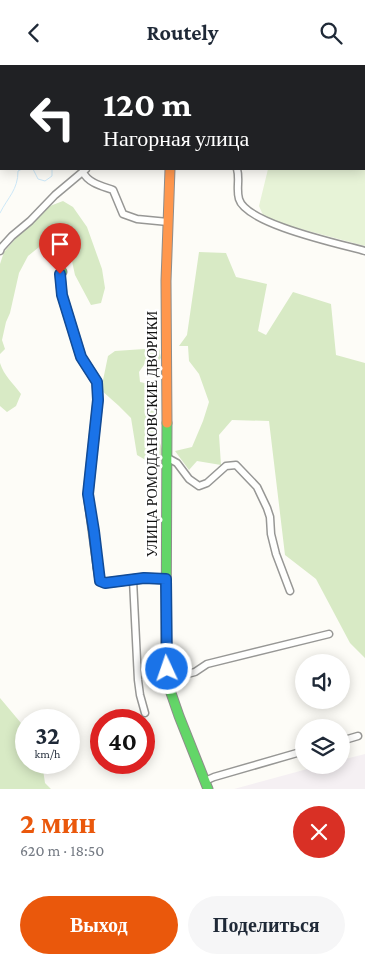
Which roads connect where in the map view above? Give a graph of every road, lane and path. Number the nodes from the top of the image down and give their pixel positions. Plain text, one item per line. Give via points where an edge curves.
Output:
1 (170, 170) edge
2 (237, 170) edge
3 (81, 171) edge
4 (168, 222) junction
5 (0, 251) edge
6 (365, 251) edge
7 (62, 272) dead end
8 (168, 458) junction
9 (166, 579) junction
10 (133, 580) junction
11 (290, 591) dead end
12 (329, 634) dead end
13 (168, 679) junction
14 (144, 709) edge
15 (358, 736) dead end
16 (350, 738) edge
17 (295, 754) edge
18 (206, 785) edge

1 - 4 street, УЛИЦА РОМОДАНОВСКИЕ ДВОРИКИ
2 - 6 street via 239,201 250,212 278,226
3 - 4 street via 96,184 113,190 123,214
3 - 5 street
4 - 8 street, УЛИЦА РОМОДАНОВСКИЕ ДВОРИКИ
7 - 10 street via 62,295 81,357 97,382 88,494 100,581
8 - 9 street, УЛИЦА РОМОДАНОВСКИЕ ДВОРИКИ
8 - 11 street via 199,486 226,466 236,465 244,472 257,487 267,508 276,554
9 - 10 street
9 - 13 street, УЛИЦА РОМОДАНОВСКИЕ ДВОРИКИ
10 - 14 street via 138,680
12 - 13 street via 207,664 195,672
13 - 18 street, УЛИЦА РОМОДАНОВСКИЕ ДВОРИКИ via 178,716
15 - 16 street
17 - 18 street via 214,777

